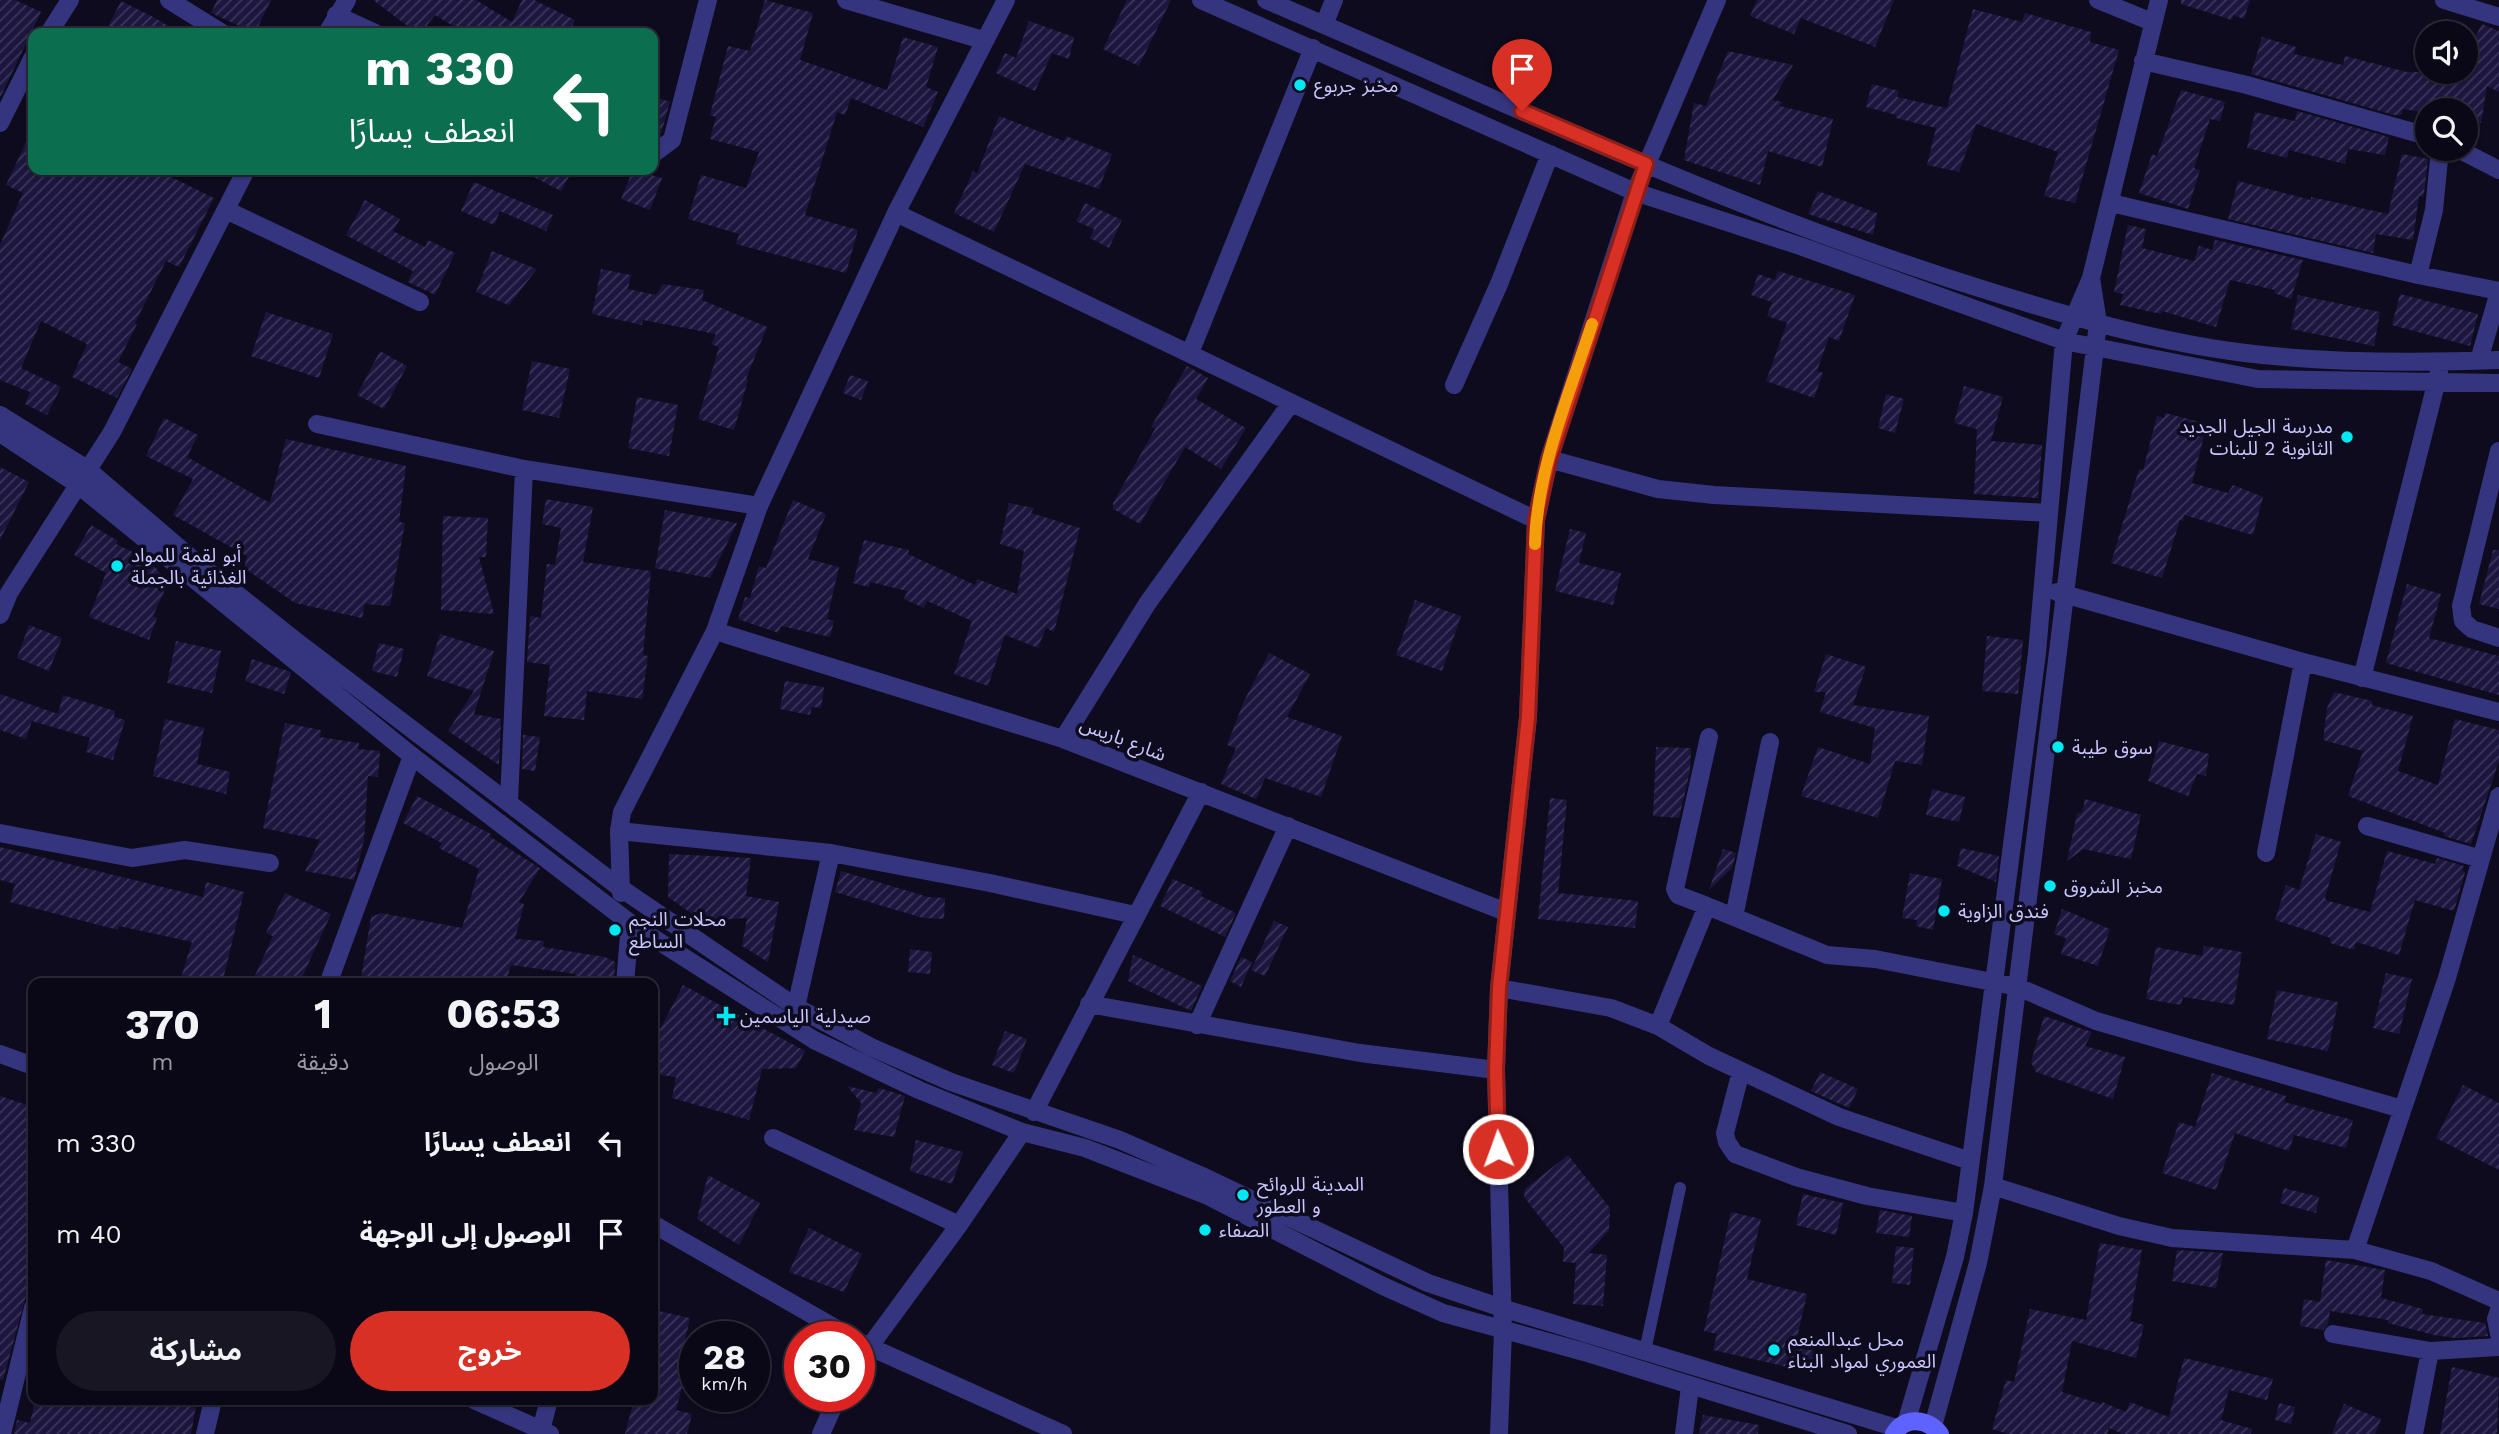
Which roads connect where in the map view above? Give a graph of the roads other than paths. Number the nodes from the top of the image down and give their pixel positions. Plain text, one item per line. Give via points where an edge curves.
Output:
1 (70, 0) edge
2 (169, 0) edge
3 (346, 0) edge
4 (708, 0) edge
5 (846, 0) edge
6 (1006, 0) edge
7 (1201, 0) edge
8 (1266, 0) edge
9 (1334, 0) edge
10 (1717, 0) edge
11 (2098, 0) edge
12 (2159, 0) edge
13 (2444, 0) edge
14 (336, 15) junction
15 (2499, 17) edge
16 (2152, 22) junction
17 (1324, 24) junction
18 (51, 28) edge
19 (214, 28) edge
20 (330, 28) edge
21 (363, 28) edge
22 (983, 40) junction
23 (1313, 48) junction
24 (2143, 61) junction
25 (28, 65) edge
26 (4, 104) edge
27 (0, 123) edge
28 (2415, 133) edge
29 (658, 150) edge
30 (1550, 154) junction
31 (2478, 159) edge
32 (2439, 161) edge
33 (1646, 164) junction
34 (2499, 170) edge
35 (244, 175) edge
36 (1635, 192) junction
37 (2111, 204) junction
38 (226, 210) junction
39 (896, 213) junction
40 (2417, 275) junction
41 (2091, 278) junction
42 (2499, 291) edge
43 (420, 302) dead end
44 (2072, 317) junction
45 (2098, 323) junction
46 (2064, 341) junction
47 (2094, 348) junction
48 (1190, 353) junction
49 (2443, 360) junction
50 (2479, 360) junction
51 (2499, 360) edge
52 (2499, 383) edge
53 (2435, 384) junction
54 (1454, 385) dead end
55 (1291, 403) junction
56 (0, 415) edge
57 (317, 424) dead end
58 (0, 433) edge
59 (2499, 451) edge
60 (1549, 460) junction
61 (524, 469) junction
62 (82, 476) junction
63 (759, 506) junction
64 (2049, 513) junction
65 (1536, 520) junction
66 (2042, 588) junction
67 (2066, 595) junction
68 (0, 615) edge
69 (715, 631) junction
70 (2499, 638) edge
71 (2303, 662) junction
72 (2362, 678) junction
73 (2499, 712) edge
74 (1709, 737) dead end
75 (1063, 739) junction
76 (1770, 742) dead end
77 (412, 756) junction
78 (1201, 792) junction
79 (2499, 796) edge
80 (509, 801) junction
81 (1288, 826) junction
82 (2367, 826) dead end
83 (619, 831) junction
84 (0, 833) edge
85 (831, 853) junction
86 (2266, 853) dead end
87 (2481, 859) junction
88 (270, 863) dead end
89 (620, 887) junction
90 (1707, 906) junction
91 (1507, 912) junction
92 (1135, 915) junction
93 (1734, 917) junction
94 (630, 923) junction
95 (330, 978) edge
96 (625, 978) edge
97 (1993, 982) junction
98 (2018, 987) junction
99 (1499, 988) junction
100 (1089, 1004) junction
101 (796, 1007) junction
102 (1197, 1025) junction
103 (1658, 1026) junction
104 (0, 1054) edge
105 (28, 1064) edge
106 (1496, 1070) junction
107 (1741, 1071) junction
108 (2402, 1109) junction
109 (1034, 1112) junction
110 (1022, 1132) junction
111 (773, 1138) dead end
112 (1970, 1161) junction
113 (1993, 1186) junction
114 (1680, 1188) dead end
115 (1964, 1213) junction
116 (959, 1225) junction
117 (658, 1227) edge
118 (2355, 1250) junction
119 (2499, 1301) edge
120 (1502, 1308) junction
121 (2499, 1310) edge
122 (823, 1321) edge
123 (28, 1328) edge
124 (1503, 1331) junction
125 (875, 1333) edge
126 (2333, 1334) dead end
127 (2499, 1334) edge
128 (2499, 1347) edge
129 (1644, 1351) junction
130 (2430, 1351) junction
131 (875, 1355) edge
132 (1690, 1387) junction
133 (212, 1405) edge
134 (485, 1405) edge
135 (548, 1405) edge
136 (831, 1412) edge
137 (1899, 1428) edge
138 (1936, 1430) edge
139 (545, 1432) edge
140 (2, 1434) edge
141 (205, 1434) edge
142 (821, 1434) edge
143 (1063, 1434) edge
144 (1499, 1434) edge
145 (1684, 1434) edge
146 (1848, 1434) edge
147 (2414, 1434) edge

1 - 18 street
2 - 19 street
3 - 14 street
4 - 29 street via 672,140
5 - 22 street
6 - 22 street
7 - 23 street
8 - 17 street
9 - 17 street
10 - 33 street
11 - 16 street
12 - 16 street
13 - 15 street
14 - 20 street
14 - 21 street
16 - 24 street
17 - 33 street
22 - 39 street
23 - 30 street
23 - 48 street
24 - 28 street
24 - 37 street
25 - 26 street
26 - 27 street
30 - 36 street
30 - 54 street
31 - 34 street
32 - 40 street via 2434,210
33 - 36 street
33 - 44 street via 1798,227
35 - 38 street
36 - 46 street
36 - 60 street
37 - 40 street
37 - 41 street
38 - 43 street
38 - 62 street via 112,432
39 - 48 street
39 - 63 street
40 - 42 street
41 - 44 street
41 - 45 street
42 - 50 street
44 - 45 street
44 - 46 street
45 - 47 street
45 - 49 street via 2244,353
46 - 47 street
46 - 64 street
47 - 53 street via 2258,379
47 - 67 street
48 - 55 street
49 - 50 street
49 - 53 street
50 - 51 street
52 - 53 street
53 - 72 street
55 - 65 street
55 - 75 street via 1147,604
56 - 62 street
57 - 61 street
58 - 62 street
59 - 70 street via 2461,606 2463,621 2472,629
60 - 64 street via 1658,489 1714,495
60 - 65 street
61 - 63 street
61 - 80 street
62 - 68 street
62 - 77 street
62 - 80 street
63 - 69 street
64 - 66 street
65 - 91 street via 1528,717
66 - 67 street
66 - 97 street
67 - 71 street
67 - 98 street
69 - 75 street, شارع باريس
69 - 83 street via 622,812
71 - 72 street
71 - 86 street
72 - 73 street
74 - 90 street via 1675,889 1678,895
75 - 78 street, شارع باريس
76 - 93 street
77 - 94 street
77 - 95 street
78 - 81 street, شارع باريس
78 - 92 street
79 - 87 street
80 - 89 street
81 - 91 street, شارع باريس
81 - 102 street
82 - 87 street
83 - 85 street
83 - 89 street
84 - 88 street via 132,858 185,850
85 - 92 street
85 - 101 street
87 - 108 street
89 - 94 street
89 - 101 street
90 - 93 street
90 - 103 street
91 - 99 street
92 - 100 street
93 - 97 street via 1827,955 1875,959
94 - 96 street
94 - 110 street via 814,1040
97 - 98 street
97 - 112 street
98 - 108 street via 2096,1021
98 - 113 street
99 - 103 street via 1611,1008
99 - 106 street
100 - 102 street
100 - 109 street
101 - 109 street via 951,1083
102 - 106 street
103 - 107 street
104 - 105 street
106 - 120 street
107 - 112 street via 1839,1117
107 - 115 street via 1725,1133 1735,1154 1843,1190
108 - 118 street
109 - 120 street via 1120,1140 1428,1283
110 - 116 street
110 - 124 street via 1085,1148 1206,1195 1383,1286
111 - 116 street
112 - 115 street
113 - 118 street via 2172,1238
113 - 138 street
114 - 129 lane
115 - 137 street via 1955,1257
116 - 125 street
117 - 122 street
118 - 119 street via 2431,1271
120 - 124 street
120 - 129 street
121 - 127 street
123 - 140 street
124 - 132 street
124 - 144 street
126 - 130 street
128 - 130 street
129 - 137 street
130 - 147 street
131 - 143 street
132 - 145 street
132 - 146 street
133 - 141 street
134 - 139 street
135 - 139 street
136 - 142 street
137 - 138 main road via 1915,1421

